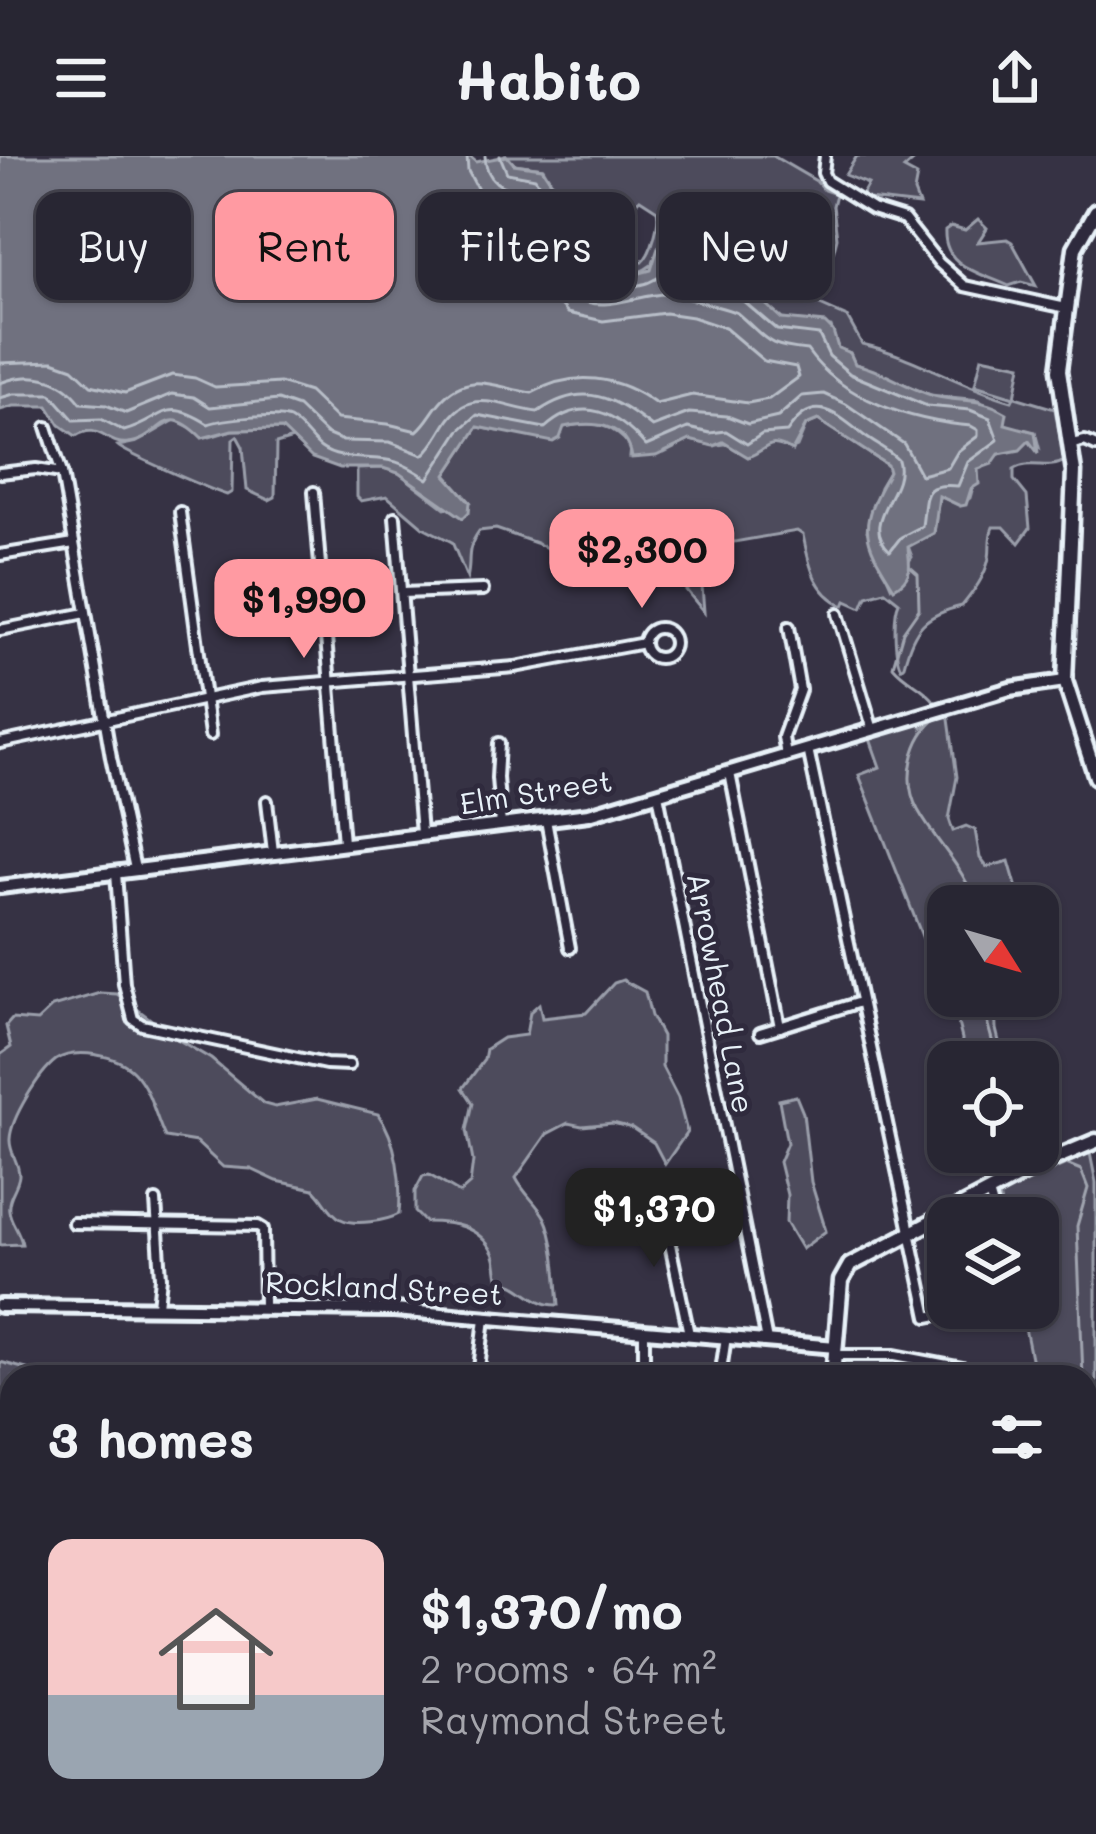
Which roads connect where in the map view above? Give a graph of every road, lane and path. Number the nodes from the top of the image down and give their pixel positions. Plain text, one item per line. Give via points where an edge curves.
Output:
1 (825, 156) edge
2 (1096, 211) edge
3 (1066, 308) junction
4 (47, 427) dead end
5 (1072, 444) junction
6 (1096, 446) edge
7 (0, 473) edge
8 (62, 473) junction
9 (314, 492) dead end
10 (180, 512) dead end
11 (394, 517) dead end
12 (74, 543) junction
13 (0, 555) edge
14 (482, 590) dead end
15 (402, 593) junction
16 (86, 613) junction
17 (838, 614) dead end
18 (789, 627) dead end
19 (0, 630) edge
20 (644, 643) dead end
21 (409, 674) junction
22 (327, 680) junction
23 (1065, 681) junction
24 (203, 699) junction
25 (106, 720) junction
26 (873, 730) junction
27 (209, 735) dead end
28 (0, 743) edge
29 (500, 743) dead end
30 (808, 749) junction
31 (786, 756) junction
32 (730, 773) junction
33 (1096, 777) edge
34 (658, 794) junction
35 (267, 801) dead end
36 (546, 820) junction
37 (500, 825) junction
38 (421, 833) junction
39 (343, 842) junction
40 (273, 852) junction
41 (135, 869) junction
42 (116, 872) junction
43 (0, 887) edge
44 (570, 948) dead end
45 (860, 1002) junction
46 (780, 1027) junction
47 (760, 1034) dead end
48 (349, 1065) dead end
49 (1096, 1141) edge
50 (988, 1192) junction
51 (990, 1197) edge
52 (660, 1198) dead end
53 (156, 1201) dead end
54 (73, 1223) dead end
55 (156, 1224) junction
56 (908, 1234) junction
57 (0, 1306) edge
58 (158, 1306) junction
59 (264, 1307) junction
60 (927, 1313) edge
61 (485, 1316) junction
62 (644, 1330) junction
63 (689, 1334) junction
64 (727, 1337) junction
65 (767, 1341) junction
66 (836, 1351) junction
67 (479, 1365) edge
68 (644, 1365) edge
69 (722, 1365) edge
70 (834, 1365) edge
71 (947, 1365) edge

1 - 3 street via 827,181 904,219 965,286
2 - 3 main road via 1076,248
3 - 5 main road via 1059,370
4 - 8 street
5 - 6 street
5 - 23 main road
7 - 8 street
8 - 12 street
9 - 22 street
10 - 24 street
11 - 15 street
12 - 13 street
12 - 16 street
14 - 15 street
15 - 21 street
16 - 19 street
16 - 25 street
17 - 26 street
18 - 31 street via 800,690 783,736
20 - 21 street via 515,668
21 - 22 street
21 - 38 street
22 - 24 street
22 - 39 street
23 - 26 street, Elm Street
23 - 33 main road
24 - 25 street
24 - 27 street
25 - 28 street
25 - 41 street
26 - 30 street, Elm Street
29 - 37 street
30 - 31 street, Elm Street
30 - 45 street
31 - 32 street, Elm Street
32 - 34 street, Elm Street
32 - 46 street
34 - 36 street, Elm Street
34 - 65 street, Arrowhead Lane
35 - 40 street
36 - 37 street, Elm Street
36 - 44 street
37 - 38 street, Elm Street
38 - 39 street, Elm Street
39 - 40 street, Elm Street
40 - 41 street, Elm Street
41 - 42 street, Elm Street
42 - 43 street, Elm Street
42 - 48 street via 133,1019
45 - 46 street
45 - 56 street
46 - 47 street
49 - 50 main road
50 - 51 street
50 - 56 main road
52 - 63 street
53 - 55 street
54 - 55 street
55 - 58 street
55 - 59 street via 263,1229
56 - 60 street
56 - 66 main road via 844,1272
57 - 58 street, Rockland Street
58 - 59 street, Rockland Street
59 - 61 street, Rockland Street
61 - 62 street, Rockland Street
61 - 67 street
62 - 63 street, Rockland Street
62 - 68 street
63 - 64 street, Rockland Street
64 - 65 street, Rockland Street
64 - 69 street
65 - 66 street, Rockland Street
66 - 70 main road
66 - 71 street

